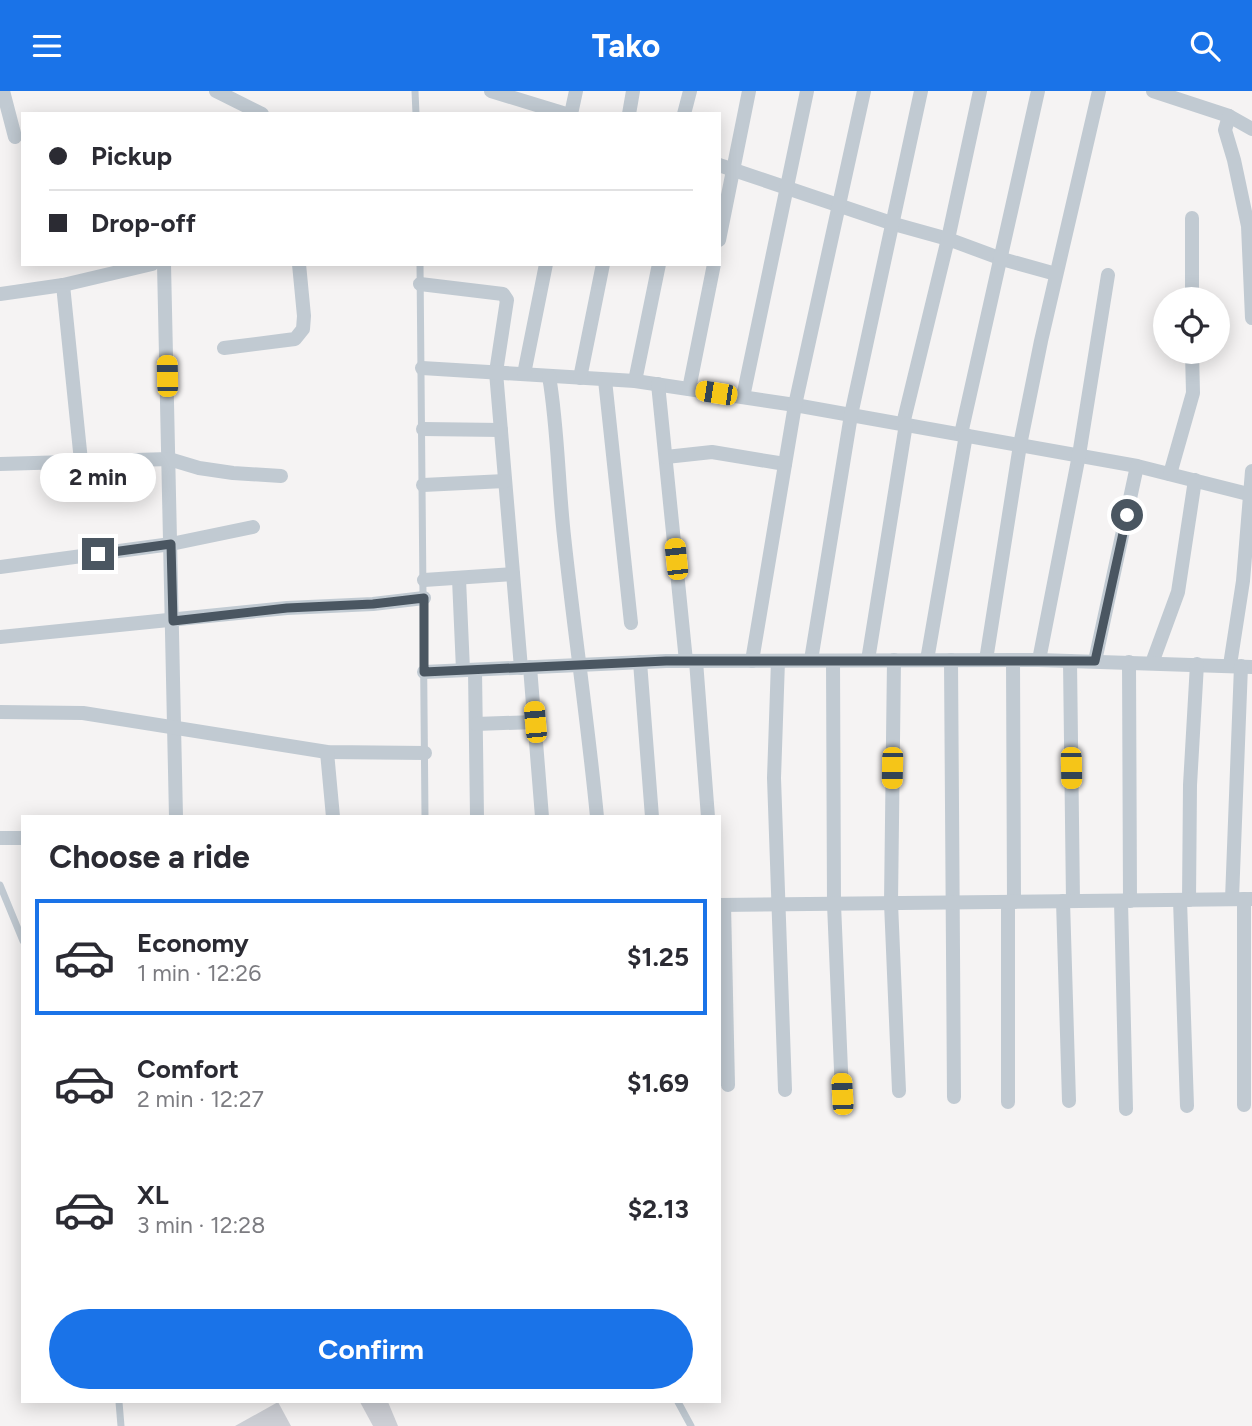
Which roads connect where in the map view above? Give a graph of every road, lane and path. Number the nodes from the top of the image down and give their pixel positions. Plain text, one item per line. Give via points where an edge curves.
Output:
1 (3, 91) edge
2 (216, 91) edge
3 (415, 91) edge
4 (491, 91) edge
5 (576, 91) edge
6 (634, 91) edge
7 (690, 91) edge
8 (749, 91) edge
9 (807, 91) edge
10 (863, 91) edge
11 (922, 91) edge
12 (980, 91) edge
13 (1038, 91) edge
14 (1099, 91) edge
15 (1153, 91) edge
16 (1183, 95) edge
17 (518, 101) edge
18 (258, 112) edge
19 (416, 112) edge
20 (560, 112) edge
21 (569, 112) edge
22 (629, 112) edge
23 (685, 112) edge
24 (1229, 116) junction
25 (1252, 129) edge
26 (15, 137) dead end
27 (726, 168) edge
28 (788, 188) junction
29 (839, 204) junction
30 (1192, 218) dead end
31 (721, 219) edge
32 (894, 223) junction
33 (1250, 226) edge
34 (948, 239) junction
35 (1002, 258) junction
36 (144, 266) edge
37 (164, 266) edge
38 (299, 266) edge
39 (420, 266) edge
40 (546, 266) edge
41 (603, 266) edge
42 (659, 266) edge
43 (714, 266) edge
44 (1056, 274) junction
45 (1108, 275) dead end
46 (420, 284) junction
47 (63, 285) junction
48 (1192, 287) edge
49 (0, 294) edge
50 (1252, 318) edge
51 (225, 348) dead end
52 (1192, 364) edge
53 (422, 368) junction
54 (496, 372) junction
55 (524, 374) junction
56 (549, 376) junction
57 (580, 378) junction
58 (606, 380) junction
59 (635, 381) junction
60 (658, 384) junction
61 (689, 389) junction
62 (743, 397) junction
63 (795, 405) junction
64 (851, 415) junction
65 (905, 424) junction
66 (423, 429) junction
67 (501, 430) junction
68 (964, 434) junction
69 (1020, 445) junction
70 (1079, 455) junction
71 (666, 457) junction
72 (169, 459) junction
73 (81, 461) junction
74 (0, 464) edge
75 (785, 464) junction
76 (1137, 466) junction
77 (1252, 471) edge
78 (1170, 474) junction
79 (281, 476) dead end
80 (1195, 480) junction
81 (505, 481) junction
82 (423, 485) junction
83 (1250, 494) edge
84 (253, 527) dead end
85 (171, 544) junction
86 (0, 567) edge
87 (513, 574) junction
88 (458, 579) junction
89 (424, 580) junction
90 (424, 598) junction
91 (173, 621) junction
92 (631, 623) dead end
93 (0, 637) edge
94 (811, 660) junction
95 (833, 660) junction
96 (868, 660) junction
97 (894, 660) junction
98 (927, 660) junction
99 (951, 660) junction
100 (986, 660) junction
101 (1013, 660) junction
102 (1039, 660) junction
103 (691, 661) junction
104 (752, 661) junction
105 (778, 661) junction
106 (1070, 661) junction
107 (1095, 661) junction
108 (640, 662) junction
109 (1129, 663) junction
110 (1152, 663) junction
111 (1196, 664) junction
112 (580, 665) junction
113 (1241, 666) edge
114 (526, 667) junction
115 (469, 670) junction
116 (424, 672) junction
117 (0, 712) edge
118 (535, 722) junction
119 (476, 724) junction
120 (176, 728) junction
121 (327, 752) junction
122 (425, 753) junction
123 (176, 815) edge
124 (333, 815) edge
125 (425, 815) edge
126 (477, 815) edge
127 (542, 815) edge
128 (597, 815) edge
129 (652, 815) edge
130 (708, 815) edge
131 (0, 838) edge
132 (21, 838) edge
133 (0, 885) edge
134 (1242, 899) edge
135 (1184, 900) junction
136 (1068, 901) junction
137 (1126, 901) junction
138 (952, 902) junction
139 (1011, 902) junction
140 (891, 903) junction
141 (778, 904) junction
142 (834, 904) junction
143 (722, 905) edge
144 (21, 936) edge
145 (728, 1085) dead end
146 (785, 1090) dead end
147 (899, 1091) dead end
148 (842, 1094) dead end
149 (954, 1097) dead end
150 (1069, 1101) dead end
151 (1008, 1102) dead end
152 (1244, 1105) dead end
153 (1187, 1106) dead end
154 (1126, 1109) dead end
155 (118, 1403) edge
156 (679, 1403) edge
157 (121, 1426) edge
158 (691, 1426) edge

1 - 26 street
2 - 18 street
3 - 19 lane
4 - 17 street
5 - 21 street
6 - 22 street
7 - 23 street
8 - 27 street
9 - 28 street
10 - 29 street
11 - 32 street
12 - 34 street
13 - 35 street
14 - 44 street
15 - 16 street
16 - 24 street
17 - 20 street
24 - 25 street
24 - 33 street via 1225,130
27 - 28 street
27 - 31 street
28 - 29 street
28 - 62 street
29 - 32 street
29 - 63 street
30 - 48 street
32 - 34 street
32 - 64 street
33 - 50 street
34 - 35 street
34 - 65 street
35 - 44 street
35 - 68 street
36 - 47 street
37 - 72 street
38 - 51 street via 304,316 303,329 295,339
39 - 46 lane
40 - 55 street
41 - 57 street
42 - 59 street
43 - 61 street
44 - 69 street
45 - 70 street
46 - 53 lane
46 - 54 street via 506,296
47 - 49 street
47 - 73 street
52 - 78 street via 1193,393
53 - 54 street
53 - 66 lane
54 - 55 street
54 - 67 street
55 - 56 street
56 - 57 street
56 - 112 street
57 - 58 street
58 - 59 street
58 - 92 street
59 - 60 street
60 - 61 street
60 - 71 street
61 - 62 street
62 - 63 street
63 - 64 street
63 - 75 street
64 - 65 street
64 - 94 street
65 - 68 street
65 - 96 street
66 - 67 street
66 - 82 lane
67 - 81 street
68 - 69 street
68 - 98 street
69 - 70 street
69 - 100 street
70 - 76 street
70 - 102 street
71 - 75 street via 712,452
71 - 103 street
72 - 73 street
72 - 79 street via 210,470
72 - 85 street
73 - 74 street
75 - 104 street
76 - 78 street
76 - 107 street
77 - 83 street
78 - 80 street
80 - 83 street
80 - 110 street via 1178,592
81 - 82 street
81 - 87 street
82 - 89 lane
83 - 113 street
84 - 85 street
85 - 86 street
85 - 91 street
87 - 88 street
87 - 114 street
88 - 89 street
88 - 115 street
89 - 90 lane
90 - 91 street
90 - 116 lane
91 - 93 street
91 - 120 street
94 - 95 street
94 - 105 street
95 - 96 street
95 - 142 street
96 - 97 street
97 - 98 street
97 - 140 street
98 - 99 street
99 - 100 street
99 - 138 street
100 - 101 street
101 - 102 street
101 - 139 street
102 - 106 street
103 - 104 street
103 - 108 street
103 - 130 street
104 - 105 street
105 - 141 street via 774,778
106 - 107 street
106 - 136 street
107 - 109 street
108 - 112 street
108 - 129 street
109 - 110 street
109 - 137 street
110 - 111 street
111 - 113 street
111 - 135 street
112 - 114 street
112 - 128 street
113 - 134 street
114 - 115 street
114 - 118 street
115 - 116 street
115 - 119 street
116 - 122 lane
117 - 120 street via 83,713
118 - 119 street
118 - 127 street
119 - 126 street
120 - 121 street
120 - 123 street
121 - 122 street
121 - 124 street
122 - 125 lane
131 - 132 street
133 - 144 lane
134 - 135 street
134 - 152 street
135 - 137 street
135 - 153 street
136 - 137 street
136 - 139 street
136 - 150 street
137 - 154 street
138 - 139 street
138 - 140 street
138 - 149 street
139 - 151 street
140 - 142 street
140 - 147 street
141 - 142 street
141 - 143 street
141 - 146 street
142 - 148 street
143 - 145 street
155 - 157 lane
156 - 158 lane

